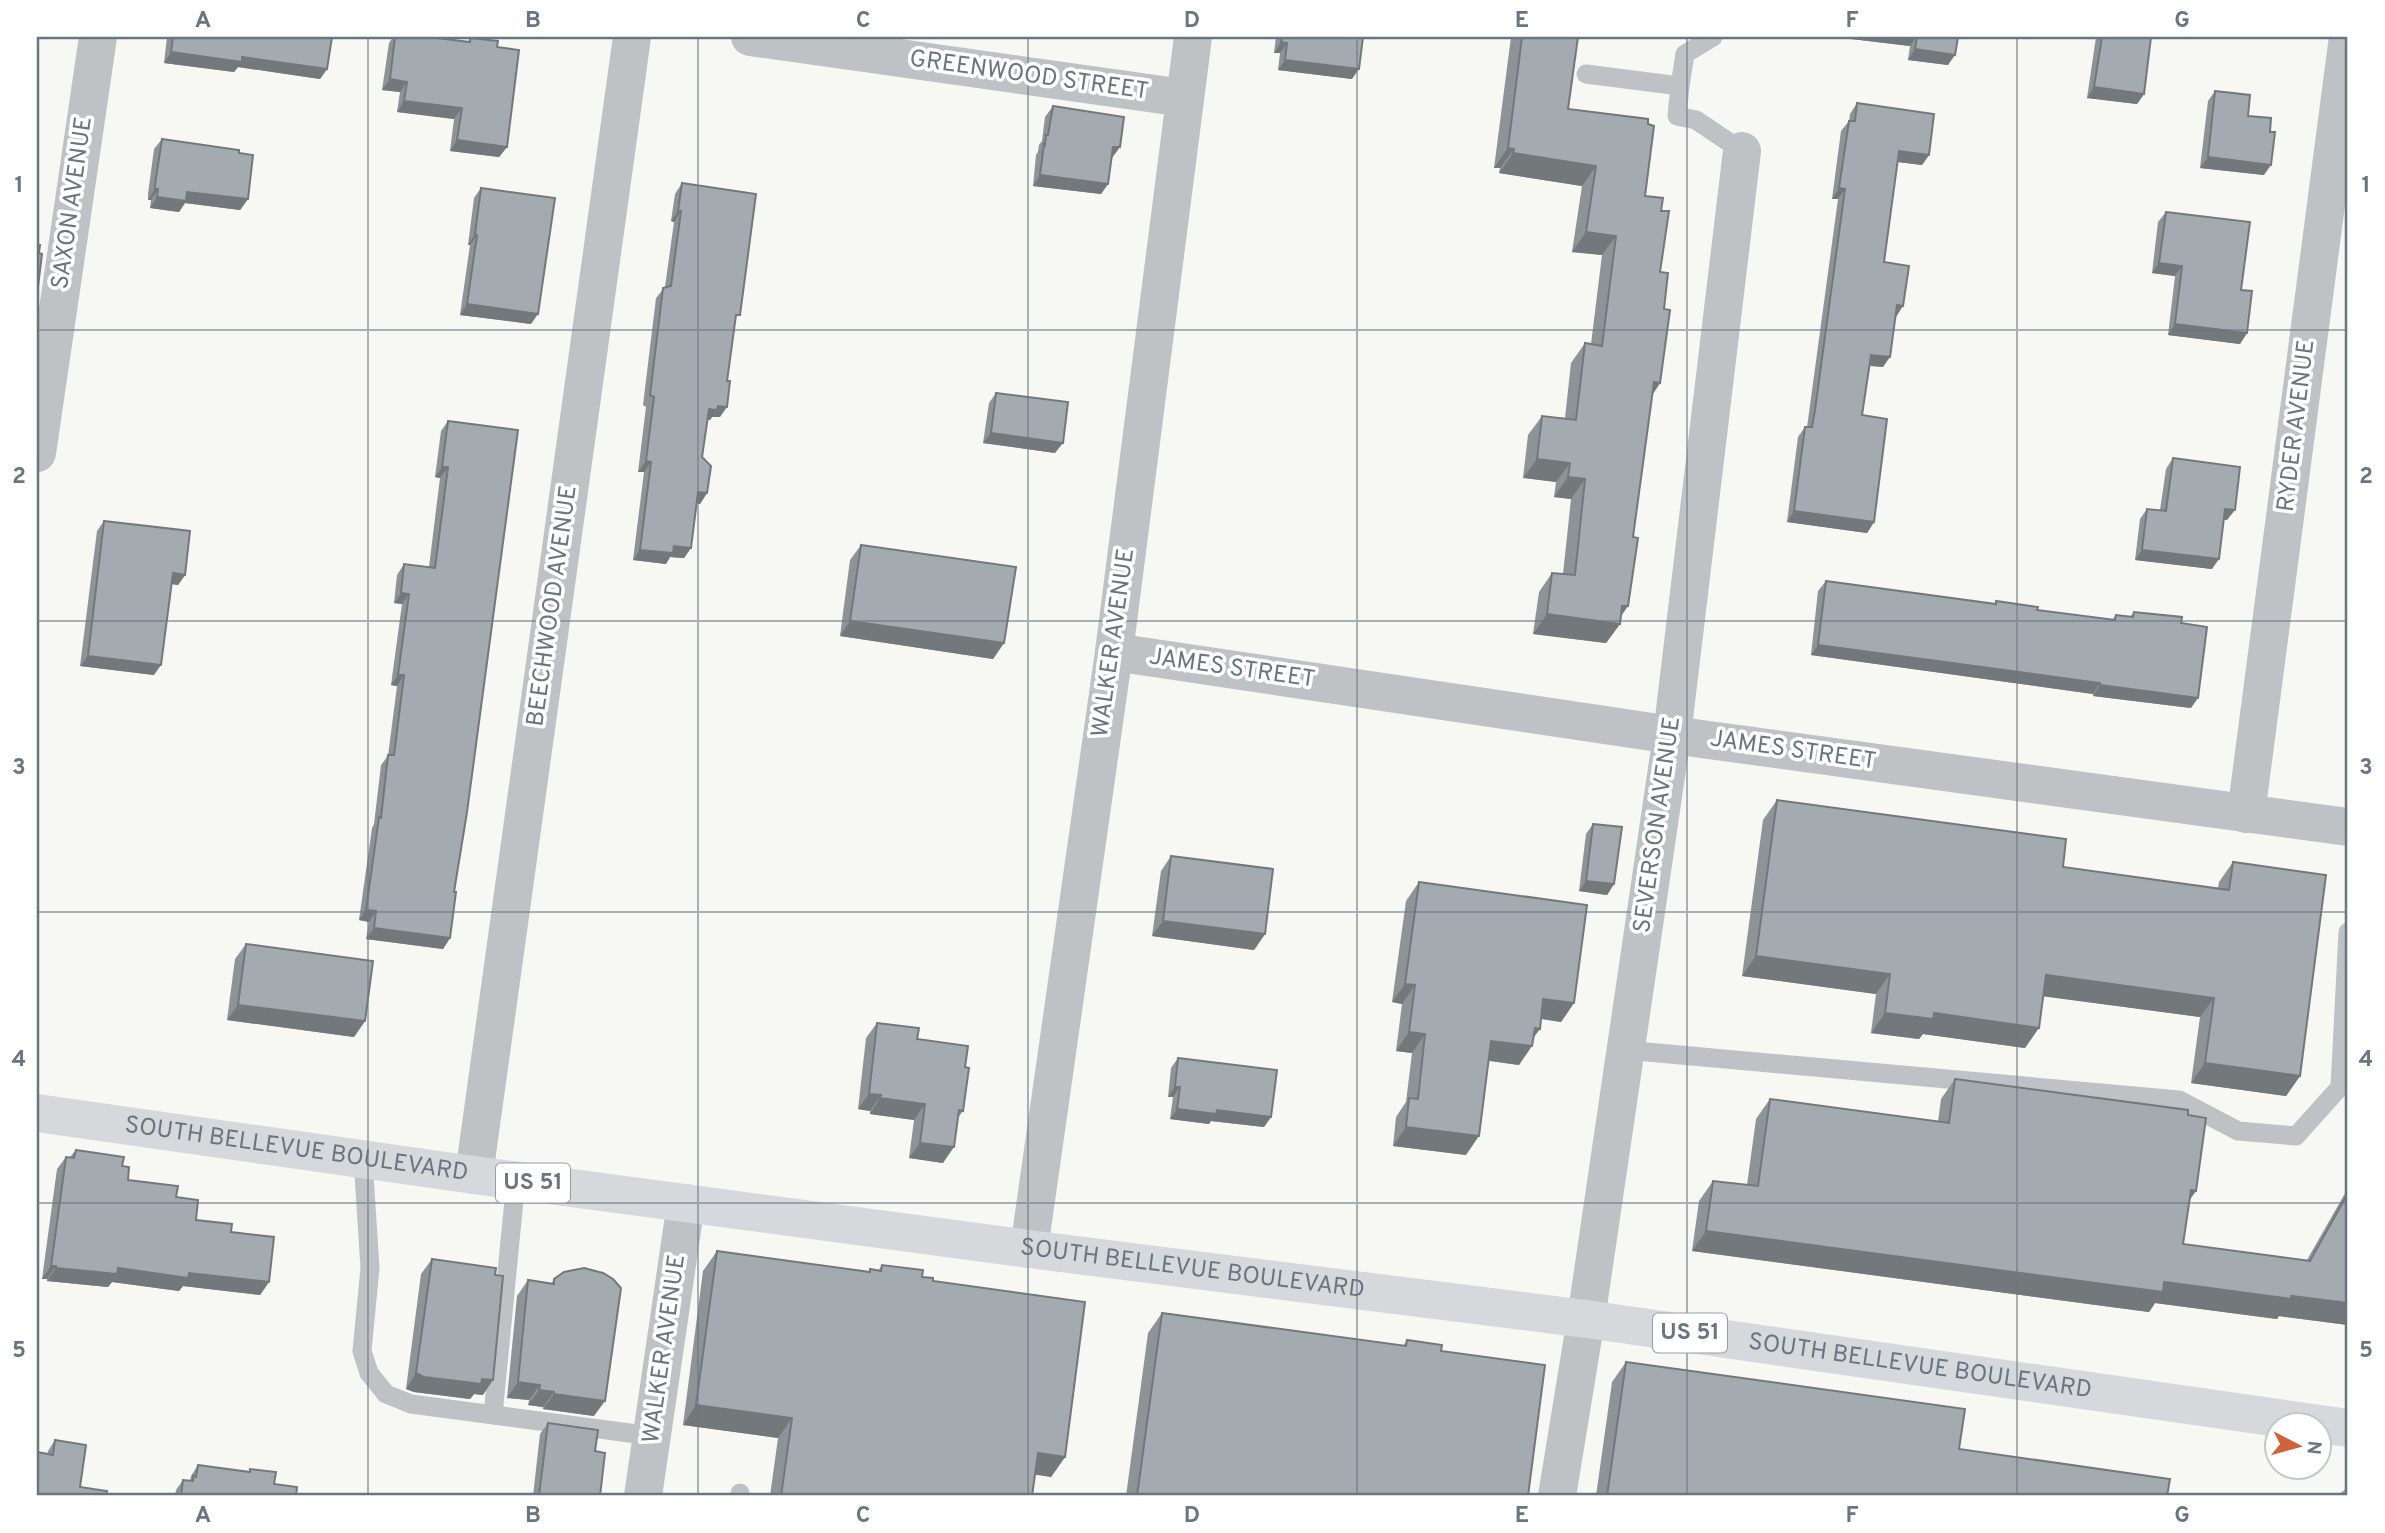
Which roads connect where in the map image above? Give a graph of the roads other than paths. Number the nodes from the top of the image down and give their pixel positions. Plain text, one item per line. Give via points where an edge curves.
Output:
1 (98, 37) edge
2 (632, 37) edge
3 (750, 37) edge
4 (1194, 37) edge
5 (1713, 37) edge
6 (2348, 37) edge
7 (1586, 74) dead end
8 (1680, 86) junction
9 (1184, 98) junction
10 (1742, 151) joint
11 (37, 453) edge
12 (1114, 652) junction
13 (1672, 735) junction
14 (2246, 814) junction
15 (2348, 827) edge
16 (2348, 932) edge
17 (1625, 1050) junction
18 (37, 1113) edge
19 (363, 1159) junction
20 (474, 1175) junction
21 (516, 1181) junction
22 (686, 1203) junction
23 (1029, 1249) junction
24 (1586, 1318) junction
25 (493, 1415) junction
26 (2348, 1428) edge
27 (652, 1436) junction
28 (643, 1496) edge
29 (1557, 1496) edge

1 - 11 street, SAXON AVENUE
2 - 20 street, BEECHWOOD AVENUE
3 - 9 street, GREENWOOD STREET
4 - 9 street, WALKER AVENUE
5 - 8 lane via 1685,54
6 - 14 street, RYDER AVENUE
7 - 8 lane
8 - 10 lane via 1676,116 1696,120
9 - 12 street, WALKER AVENUE
10 - 13 street, SEVERSON AVENUE
12 - 13 street, JAMES STREET
12 - 23 street, WALKER AVENUE
13 - 14 street, JAMES STREET
13 - 17 street, SEVERSON AVENUE
14 - 15 street, JAMES STREET
16 - 17 lane via 2340,1087 2296,1136 2238,1131 2179,1100
17 - 24 street, SEVERSON AVENUE
18 - 19 main road, SOUTH BELLEVUE BOULEVARD / US 51
19 - 20 main road, SOUTH BELLEVUE BOULEVARD / US 51
19 - 25 lane via 370,1268 362,1351 369,1373 386,1394 411,1404
20 - 21 main road, SOUTH BELLEVUE BOULEVARD / US 51
21 - 22 main road, SOUTH BELLEVUE BOULEVARD / US 51
21 - 25 lane
22 - 23 main road, SOUTH BELLEVUE BOULEVARD / US 51
22 - 27 street, WALKER AVENUE
23 - 24 main road, SOUTH BELLEVUE BOULEVARD / US 51
24 - 26 main road, SOUTH BELLEVUE BOULEVARD / US 51
24 - 29 street, SEVERSON AVENUE
25 - 27 lane
27 - 28 street, WALKER AVENUE

